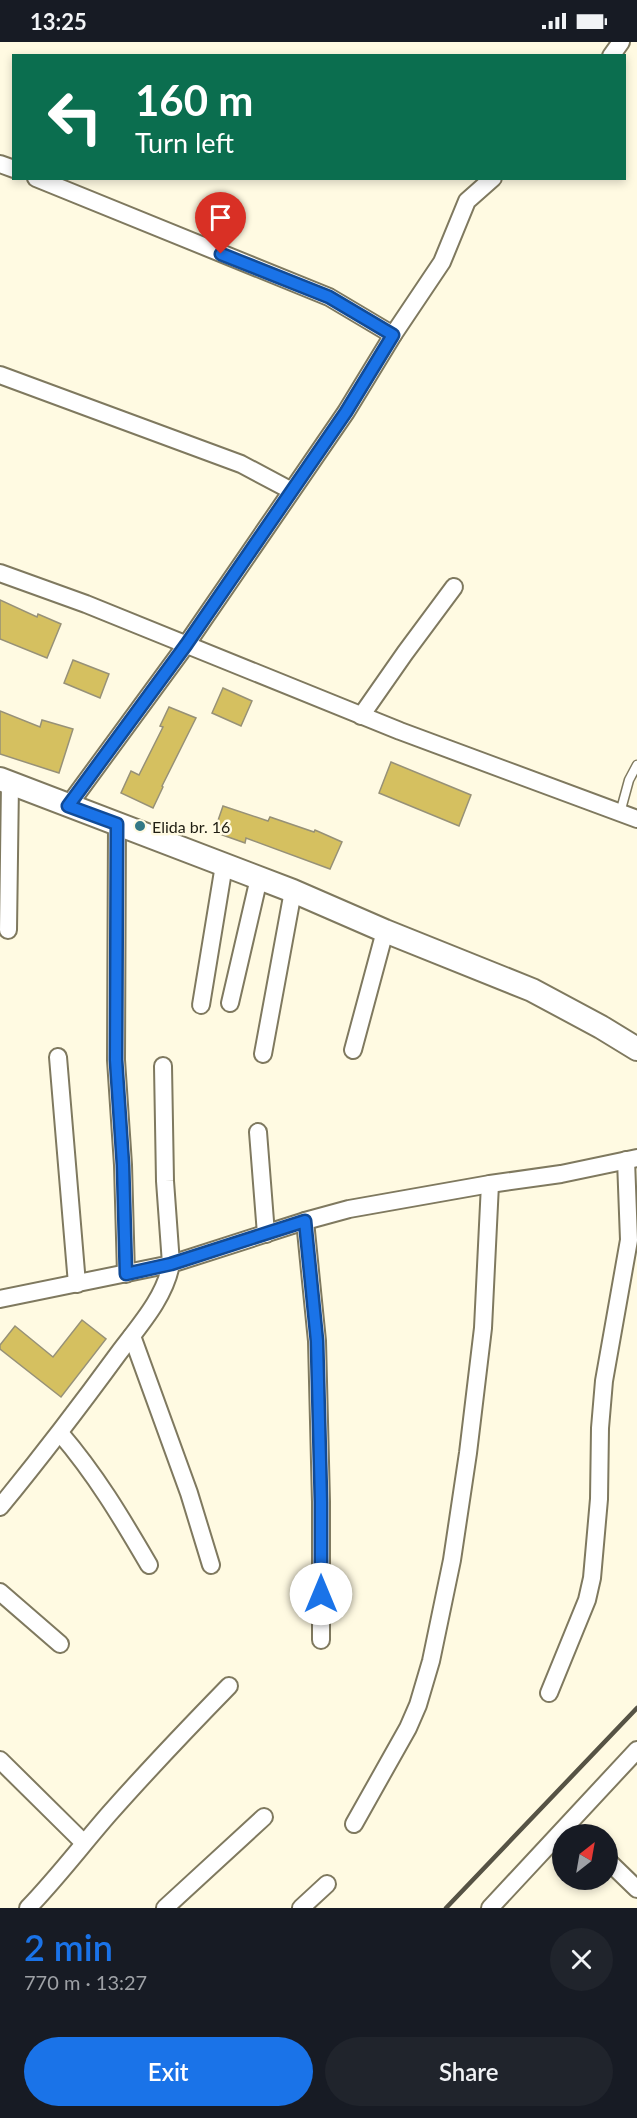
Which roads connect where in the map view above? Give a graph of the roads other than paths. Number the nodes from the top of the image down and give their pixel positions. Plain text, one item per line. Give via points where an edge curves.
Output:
1 (41, 180) edge
2 (491, 180) edge
3 (393, 335) junction
4 (0, 375) edge
5 (290, 490) junction
6 (0, 573) edge
7 (454, 587) dead end
8 (186, 645) junction
9 (361, 716) junction
10 (637, 765) edge
11 (5, 781) edge
12 (68, 806) junction
13 (620, 813) junction
14 (637, 819) edge
15 (117, 824) junction
16 (224, 865) junction
17 (259, 878) junction
18 (293, 891) junction
19 (8, 930) dead end
20 (385, 931) junction
21 (230, 1003) dead end
22 (201, 1005) dead end
23 (637, 1049) edge
24 (353, 1050) dead end
25 (263, 1054) dead end
26 (58, 1057) dead end
27 (162, 1066) dead end
28 (258, 1132) dead end
29 (632, 1159) edge
30 (490, 1184) junction
31 (305, 1221) junction
32 (266, 1234) junction
33 (171, 1264) junction
34 (126, 1274) junction
35 (77, 1284) junction
36 (0, 1299) edge
37 (132, 1336) junction
38 (60, 1433) junction
39 (0, 1507) edge
40 (149, 1565) dead end
41 (211, 1565) dead end
42 (0, 1592) edge
43 (321, 1640) dead end
44 (60, 1644) dead end
45 (229, 1686) dead end
46 (549, 1693) dead end
47 (637, 1750) edge
48 (0, 1760) edge
49 (264, 1817) dead end
50 (354, 1824) dead end
51 (575, 1824) edge
52 (84, 1843) junction
53 (552, 1848) edge
54 (618, 1871) edge
55 (327, 1884) dead end
56 (637, 1889) edge
57 (28, 1908) edge
58 (165, 1908) edge
59 (302, 1908) edge
60 (490, 1908) edge

1 - 3 street via 329,297
2 - 3 street via 466,201 442,262
3 - 5 street via 346,412
4 - 5 street via 241,464
5 - 8 street
6 - 8 street
7 - 9 street
8 - 9 street
8 - 12 street
9 - 13 street
10 - 13 lane
11 - 12 main road
11 - 19 street
12 - 15 main road
13 - 14 street
15 - 16 main road
15 - 34 street via 116,1060
16 - 17 main road
16 - 22 street
17 - 18 main road
17 - 21 street
18 - 20 main road
18 - 25 street
20 - 23 main road via 532,990
20 - 24 street
26 - 35 street
27 - 33 street
28 - 32 street
29 - 30 street
29 - 46 street via 629,1240 604,1381 592,1578 587,1600
30 - 31 street
30 - 50 street via 483,1328 468,1453 431,1661 408,1728
31 - 32 street
31 - 43 street via 317,1341
32 - 33 street
33 - 34 street
33 - 37 street via 162,1292
34 - 35 street
35 - 36 street
37 - 38 street
37 - 41 street
38 - 39 street
38 - 40 street via 117,1509
42 - 44 street
45 - 52 street
47 - 51 street
48 - 52 street
49 - 58 street
52 - 57 street
53 - 60 street
54 - 56 street
55 - 59 street

